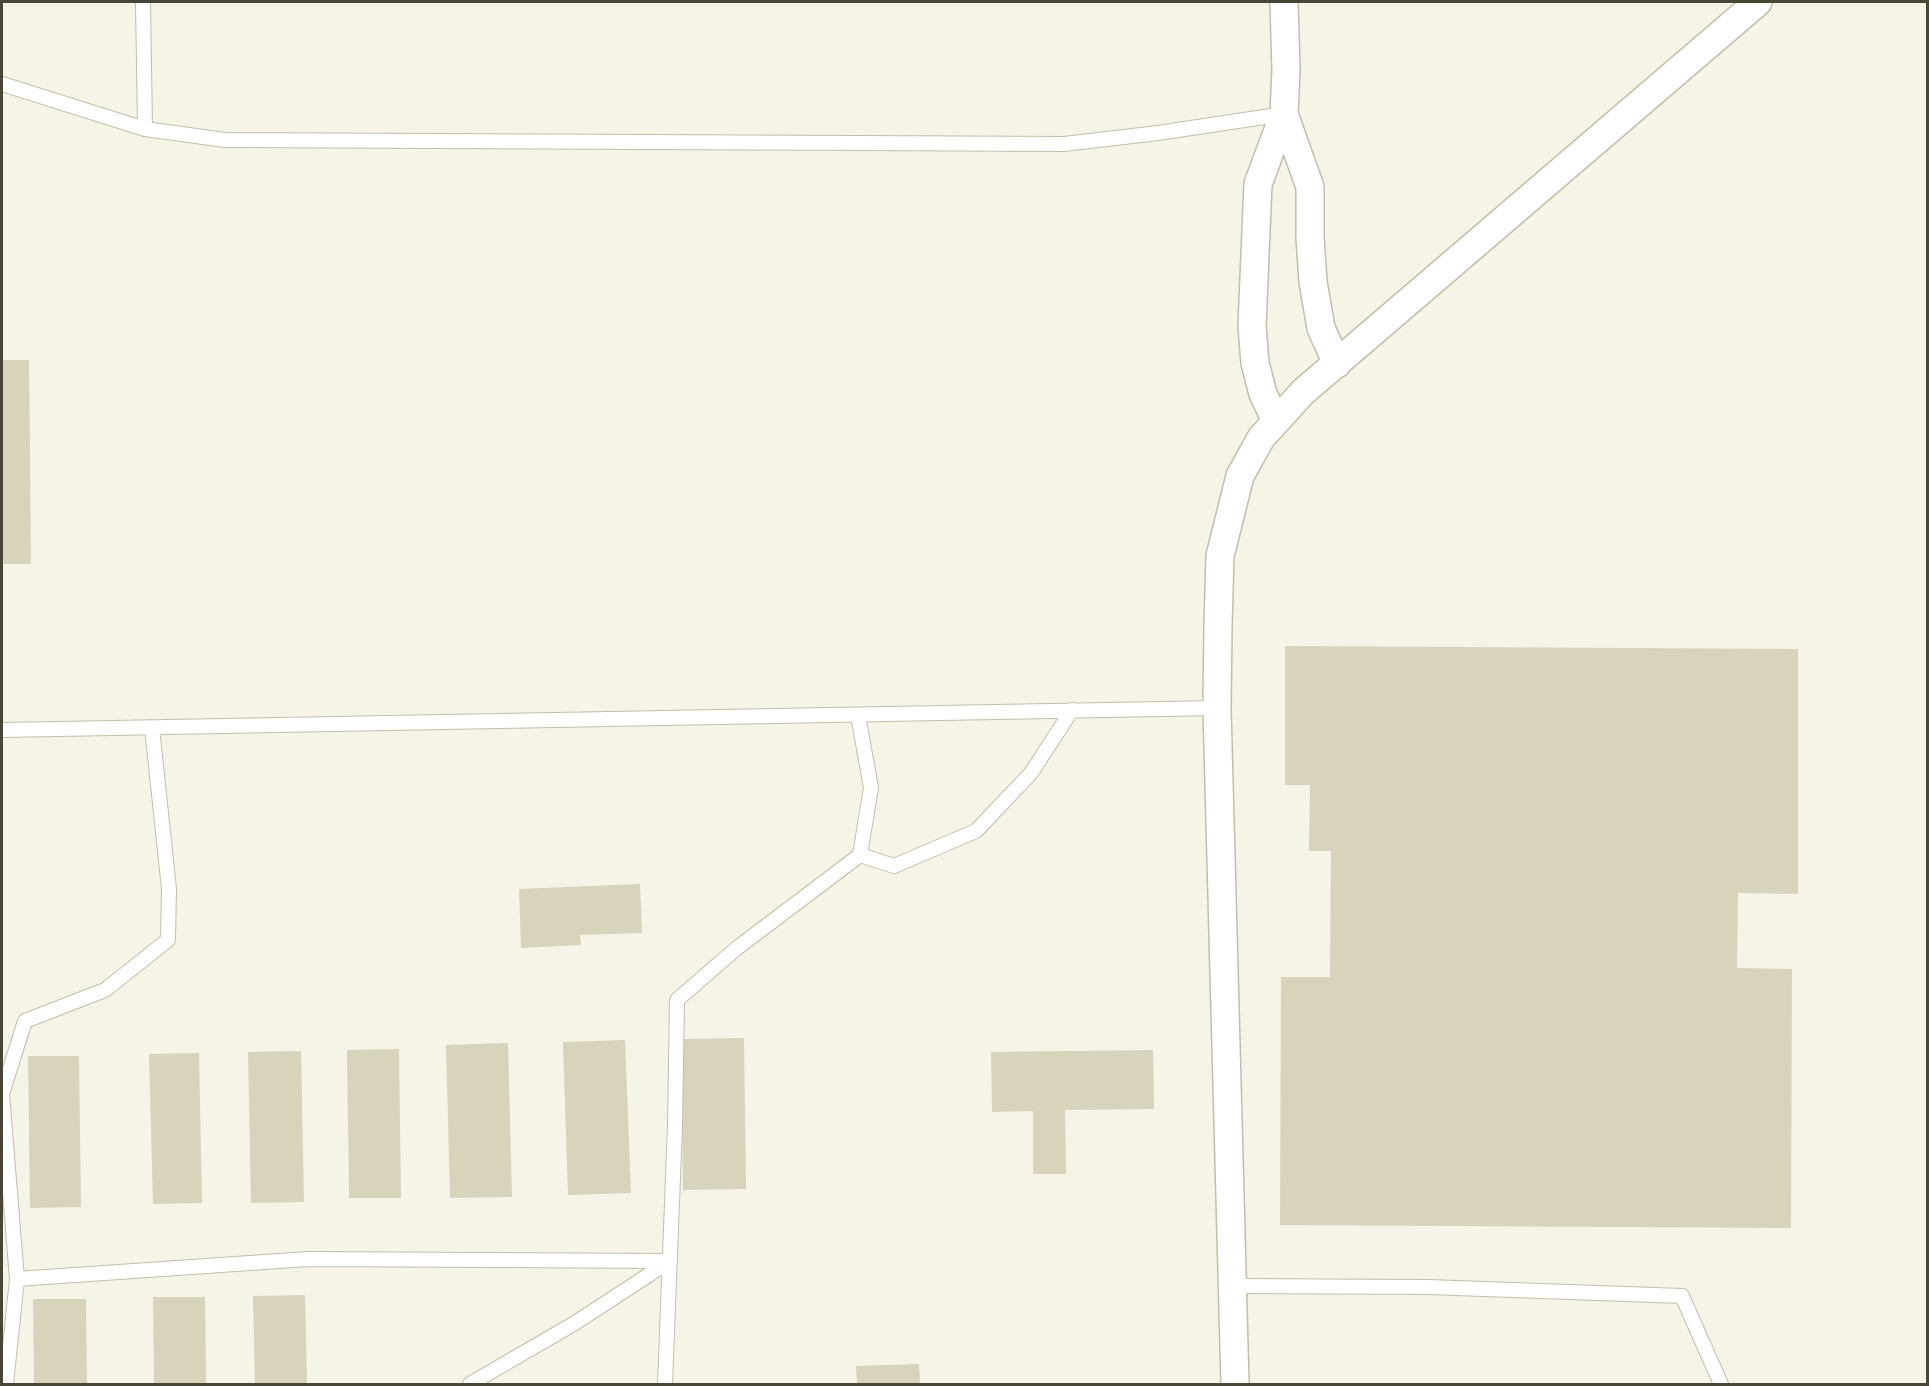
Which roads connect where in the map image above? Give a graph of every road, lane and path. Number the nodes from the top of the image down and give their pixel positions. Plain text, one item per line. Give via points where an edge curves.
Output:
1 (143, 2) edge
2 (1284, 2) edge
3 (1758, 2) edge
4 (2, 84) edge
5 (1284, 114) junction
6 (145, 129) junction
7 (1337, 364) junction
8 (1276, 422) junction
9 (1217, 708) junction
10 (1072, 710) junction
11 (858, 715) junction
12 (152, 728) junction
13 (2, 730) edge
14 (860, 855) junction
15 (670, 1261) junction
16 (17, 1279) junction
17 (1233, 1286) junction
18 (1719, 1383) edge
19 (6, 1384) edge
20 (470, 1384) edge
21 (665, 1384) edge
22 (1235, 1384) edge

1 - 6 lane
2 - 5 street
3 - 7 street
4 - 6 lane
5 - 6 lane via 1064,144 225,140
5 - 7 street via 1310,187 1313,282 1321,328
5 - 8 street via 1258,184 1252,326 1258,374
7 - 8 street via 1303,392
8 - 9 street via 1261,438 1240,476 1220,556
9 - 10 lane
9 - 17 street
10 - 11 lane
10 - 14 lane via 1031,773 976,831 894,866
11 - 12 lane
11 - 14 lane via 871,788
12 - 13 lane
12 - 16 lane via 169,888 168,940 105,990 25,1021 2,1094
14 - 15 lane via 737,948 677,1000
15 - 16 lane via 308,1259
15 - 20 lane via 575,1323
15 - 21 lane
16 - 19 lane
17 - 18 lane via 1428,1287 1682,1296
17 - 22 street

